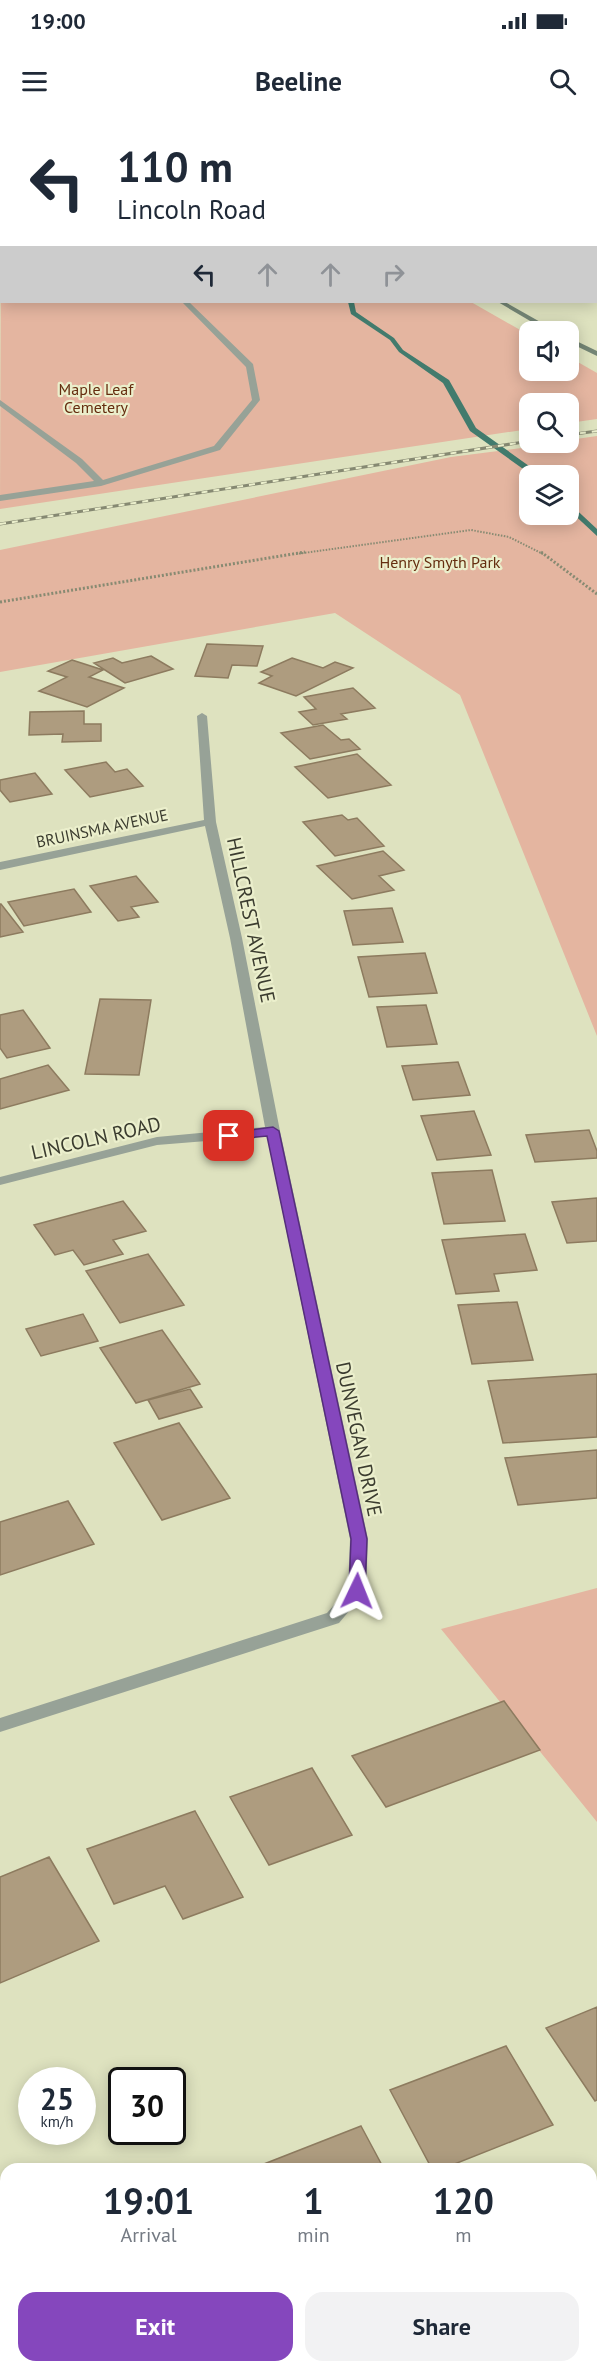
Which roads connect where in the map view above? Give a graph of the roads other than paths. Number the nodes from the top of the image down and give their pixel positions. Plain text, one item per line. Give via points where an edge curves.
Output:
1 (186, 303) edge
2 (503, 303) edge
3 (535, 321) edge
4 (579, 345) edge
5 (597, 354) edge
6 (0, 402) edge
7 (101, 483) junction
8 (0, 498) edge
9 (202, 716) dead end
10 (210, 822) junction
11 (0, 866) edge
12 (273, 1131) junction
13 (0, 1181) edge
14 (0, 1725) edge

1 - 7 street via 250,366 256,400 217,448
2 - 3 main road
4 - 5 main road
6 - 7 street via 79,461
7 - 8 street
9 - 10 street, HILLCREST AVENUE
10 - 11 street, BRUINSMA AVENUE
10 - 12 street, HILLCREST AVENUE
12 - 13 street, LINCOLN ROAD via 157,1141
12 - 14 street, DUNVEGAN DRIVE via 359,1539 357,1591 333,1618

